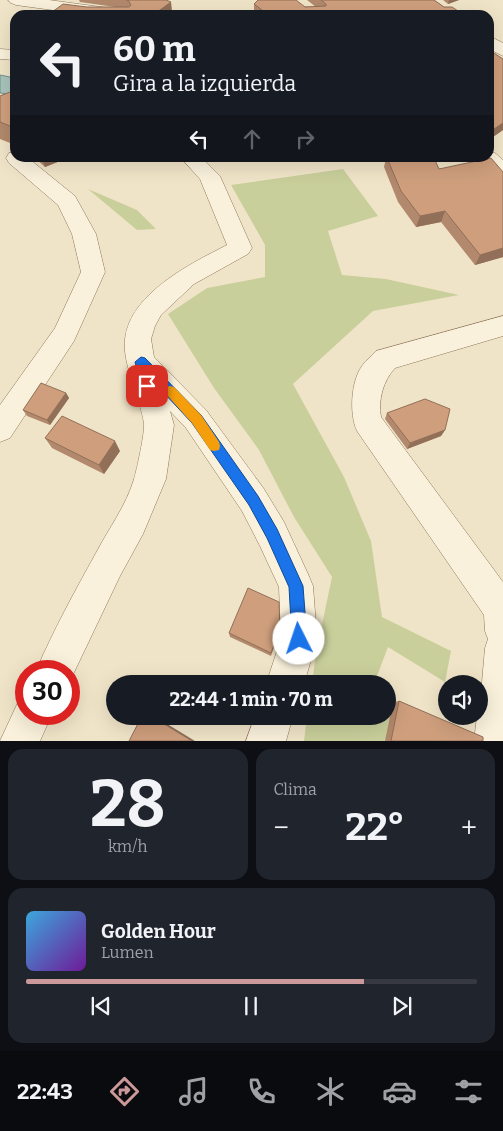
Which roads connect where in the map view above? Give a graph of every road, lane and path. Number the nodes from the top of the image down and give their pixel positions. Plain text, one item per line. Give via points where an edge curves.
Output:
1 (16, 0) edge
2 (94, 10) edge
3 (22, 162) edge
4 (196, 162) edge
5 (493, 162) edge
6 (503, 171) edge
7 (503, 326) edge
8 (141, 362) junction
9 (0, 429) edge
10 (503, 631) edge
11 (503, 648) edge
12 (60, 660) edge
13 (288, 675) edge
14 (27, 725) edge
15 (271, 725) edge
16 (19, 741) edge
17 (266, 741) edge
18 (494, 741) edge

1 - 2 street
3 - 9 street via 67,201 84,234 93,272 65,334
4 - 8 street via 209,176 240,248 185,278 152,308 138,339
5 - 6 street
7 - 10 street via 386,359 372,374 365,410 367,422 501,609
8 - 12 street via 159,425 150,479 132,522
8 - 13 street via 196,419 253,500 272,534 296,586 299,639
11 - 18 street
14 - 16 street
15 - 17 street

